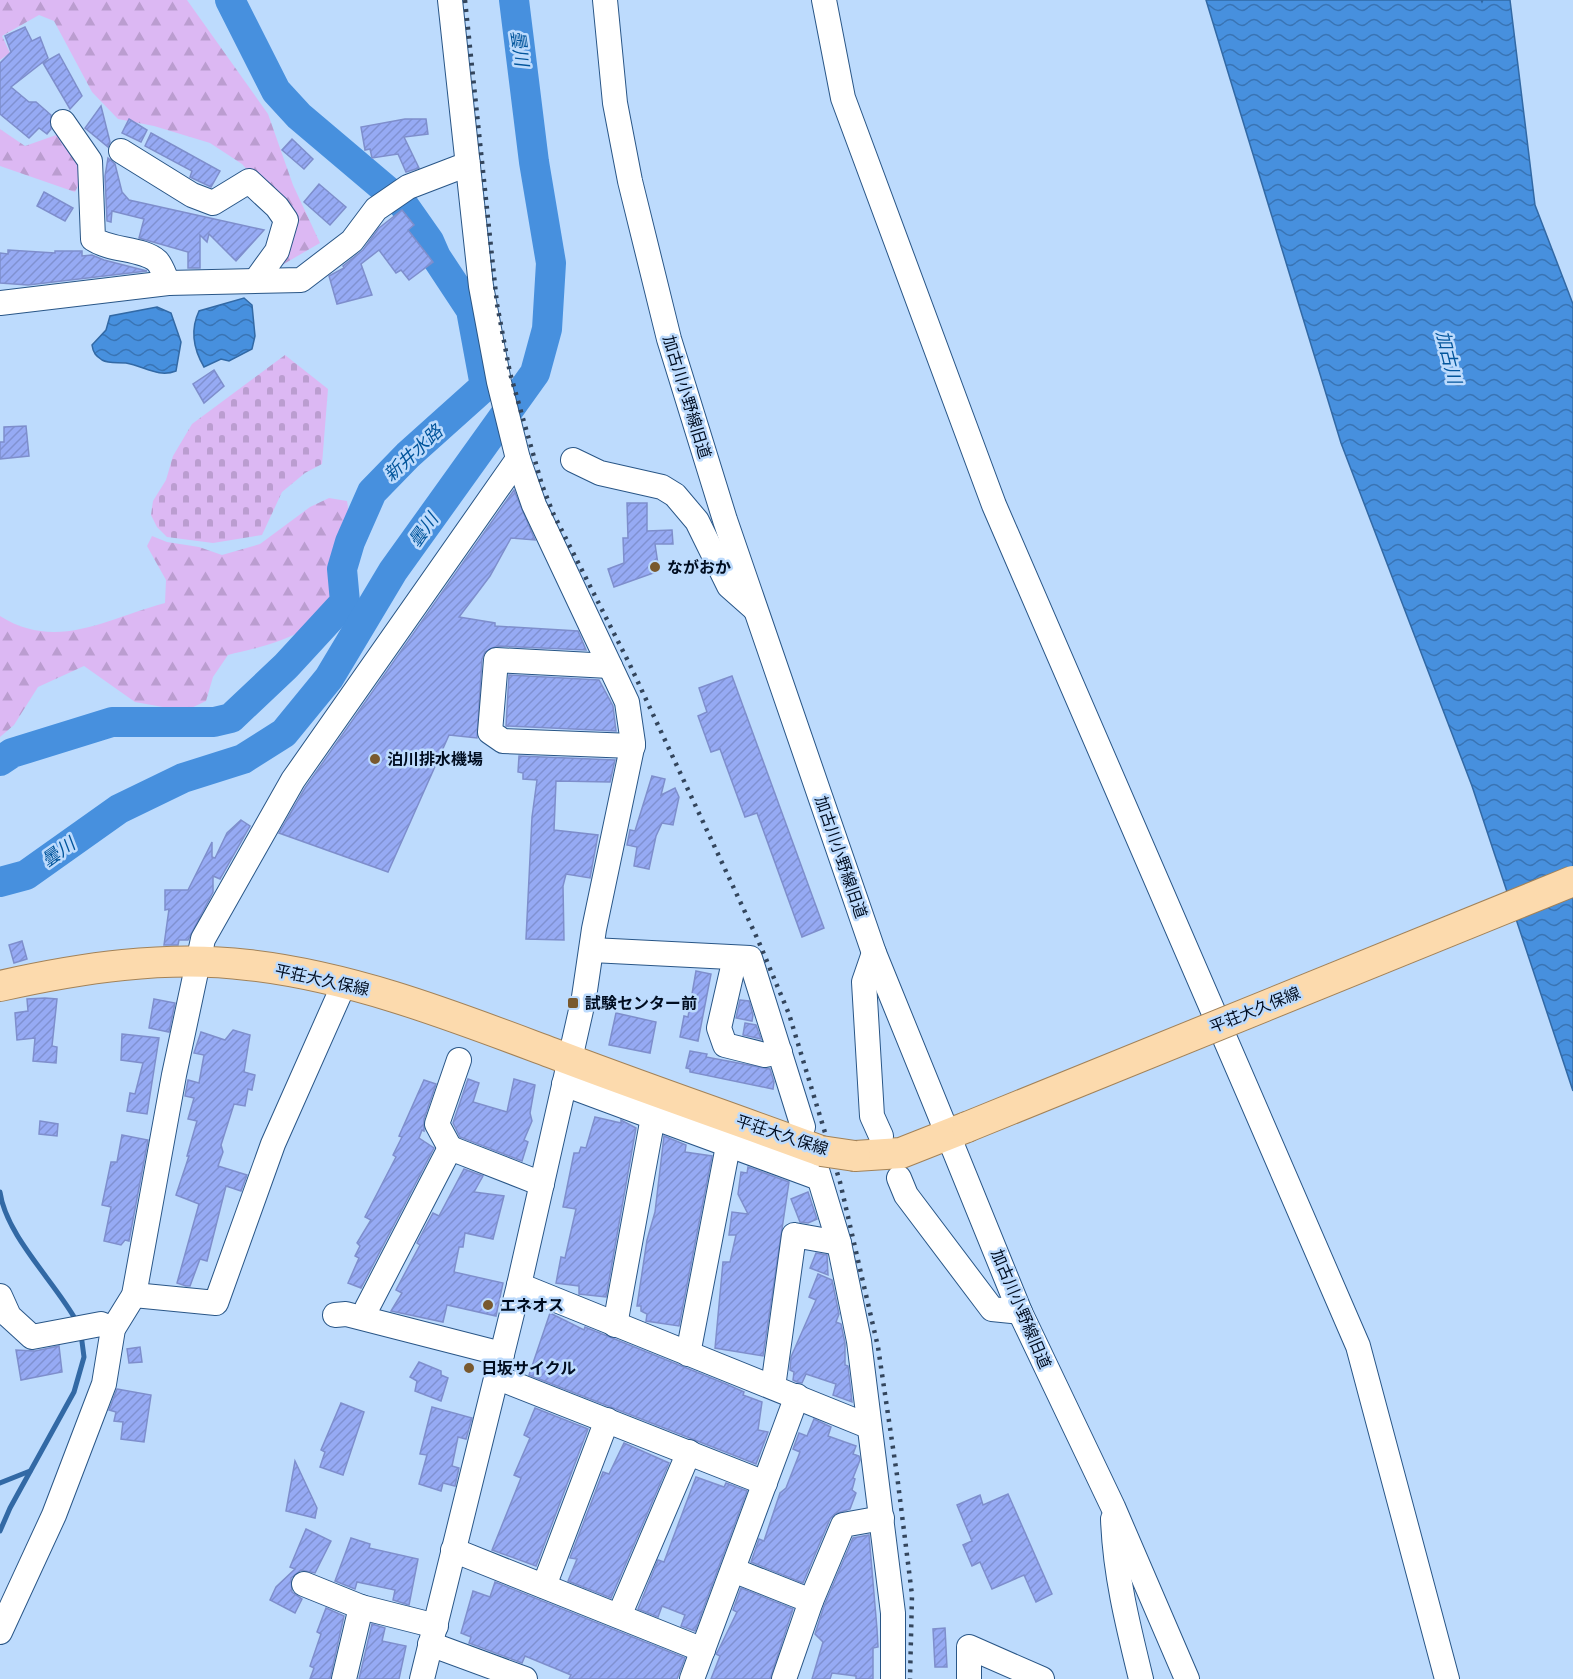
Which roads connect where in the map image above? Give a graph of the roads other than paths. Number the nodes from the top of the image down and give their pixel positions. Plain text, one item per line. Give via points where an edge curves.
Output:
1 (450, 0) edge
2 (605, 0) edge
3 (824, 0) edge
4 (63, 122) dead end
5 (121, 151) dead end
6 (468, 164) junction
7 (256, 280) junction
8 (168, 283) junction
9 (0, 303) edge
10 (517, 454) junction
11 (573, 460) dead end
12 (757, 610) junction
13 (610, 666) junction
14 (633, 746) junction
15 (1573, 881) edge
16 (592, 950) junction
17 (874, 953) junction
18 (743, 958) junction
19 (196, 962) junction
20 (344, 984) junction
21 (0, 986) edge
22 (780, 1052) junction
23 (452, 1068) dead end
24 (567, 1072) junction
25 (653, 1117) junction
26 (803, 1127) dead end
27 (958, 1130) junction
28 (881, 1136) dead end
29 (728, 1146) junction
30 (450, 1148) junction
31 (819, 1166) junction
32 (899, 1178) dead end
33 (542, 1184) junction
34 (839, 1243) junction
35 (519, 1285) junction
36 (134, 1295) junction
37 (0, 1296) edge
38 (367, 1308) dead end
39 (1020, 1312) junction
40 (335, 1315) dead end
41 (615, 1325) junction
42 (90, 1328) junction
43 (688, 1354) junction
44 (499, 1365) junction
45 (773, 1387) junction
46 (797, 1396) junction
47 (607, 1420) junction
48 (868, 1426) junction
49 (689, 1452) junction
50 (765, 1483) junction
51 (1113, 1508) junction
52 (882, 1518) junction
53 (453, 1550) junction
54 (733, 1570) junction
55 (304, 1584) dead end
56 (544, 1586) junction
57 (812, 1601) junction
58 (361, 1607) junction
59 (619, 1616) junction
60 (0, 1632) edge
61 (433, 1635) junction
62 (703, 1650) junction
63 (344, 1679) edge
64 (423, 1679) edge
65 (525, 1679) edge
66 (692, 1679) edge
67 (784, 1679) edge
68 (893, 1679) edge
69 (969, 1679) edge
70 (1042, 1679) edge
71 (1141, 1679) edge
72 (1187, 1679) edge
73 (1447, 1679) edge

1 - 6 street
2 - 12 street, 加古川小野線旧道 via 615,103 666,328 724,520
3 - 73 street via 843,98 994,505 1358,1346
4 - 8 street via 90,161 93,239 105,247 147,255 159,262
5 - 7 street via 192,195 213,203 249,181 277,207 286,220 277,251
6 - 7 street via 408,187 376,209 352,241 301,280
6 - 10 street via 481,286
7 - 8 street
8 - 9 street
10 - 13 street via 539,516
10 - 19 street via 292,780 203,939
11 - 12 street via 600,473 662,487 675,495 697,521 729,586
12 - 17 street, 加古川小野線旧道
13 - 14 street via 627,702
13 - 14 street via 496,660 490,732 503,741
14 - 16 street
15 - 27 main road, 平荘大久保線, bridge
16 - 18 street
16 - 24 street
17 - 27 street, 加古川小野線旧道
17 - 28 street via 864,982 872,1116
18 - 22 street
18 - 22 street via 719,1028 724,1045 765,1055
19 - 20 main road, 平荘大久保線 via 247,965
19 - 21 main road, 平荘大久保線 via 120,966
19 - 36 street
20 - 24 main road, 平荘大久保線 via 431,1008
20 - 36 street via 273,1144 216,1303
22 - 26 street
23 - 30 street via 437,1124
24 - 25 street
24 - 31 main road, 平荘大久保線
24 - 33 street
25 - 29 street
25 - 41 street
27 - 31 main road, 平荘大久保線, bridge via 901,1153 855,1156
27 - 39 street, 加古川小野線旧道
29 - 31 street
29 - 43 street
30 - 33 street
30 - 38 street
31 - 34 street
32 - 39 street via 906,1195 992,1309
33 - 35 street
34 - 45 street via 794,1235
34 - 48 street via 859,1341
35 - 41 street
35 - 44 street
36 - 42 street
37 - 42 street via 9,1316 32,1337
39 - 51 street, 加古川小野線旧道
40 - 44 street via 346,1314
41 - 43 street
42 - 60 street via 104,1384 54,1515
43 - 45 street
44 - 47 street
44 - 53 street
45 - 46 street
46 - 48 street
46 - 50 street
47 - 49 street
47 - 56 street
48 - 52 street
49 - 50 street
49 - 59 street
50 - 54 street
51 - 71 street via 1114,1555
51 - 72 street, 加古川小野線旧道
52 - 57 street via 843,1525
52 - 68 street via 893,1613
53 - 56 street
53 - 61 street
54 - 57 street
54 - 62 street
55 - 58 street
56 - 59 street
57 - 67 street
58 - 61 street
58 - 63 street
59 - 62 street
61 - 64 street
61 - 65 street
62 - 66 street
69 - 70 street via 969,1647

